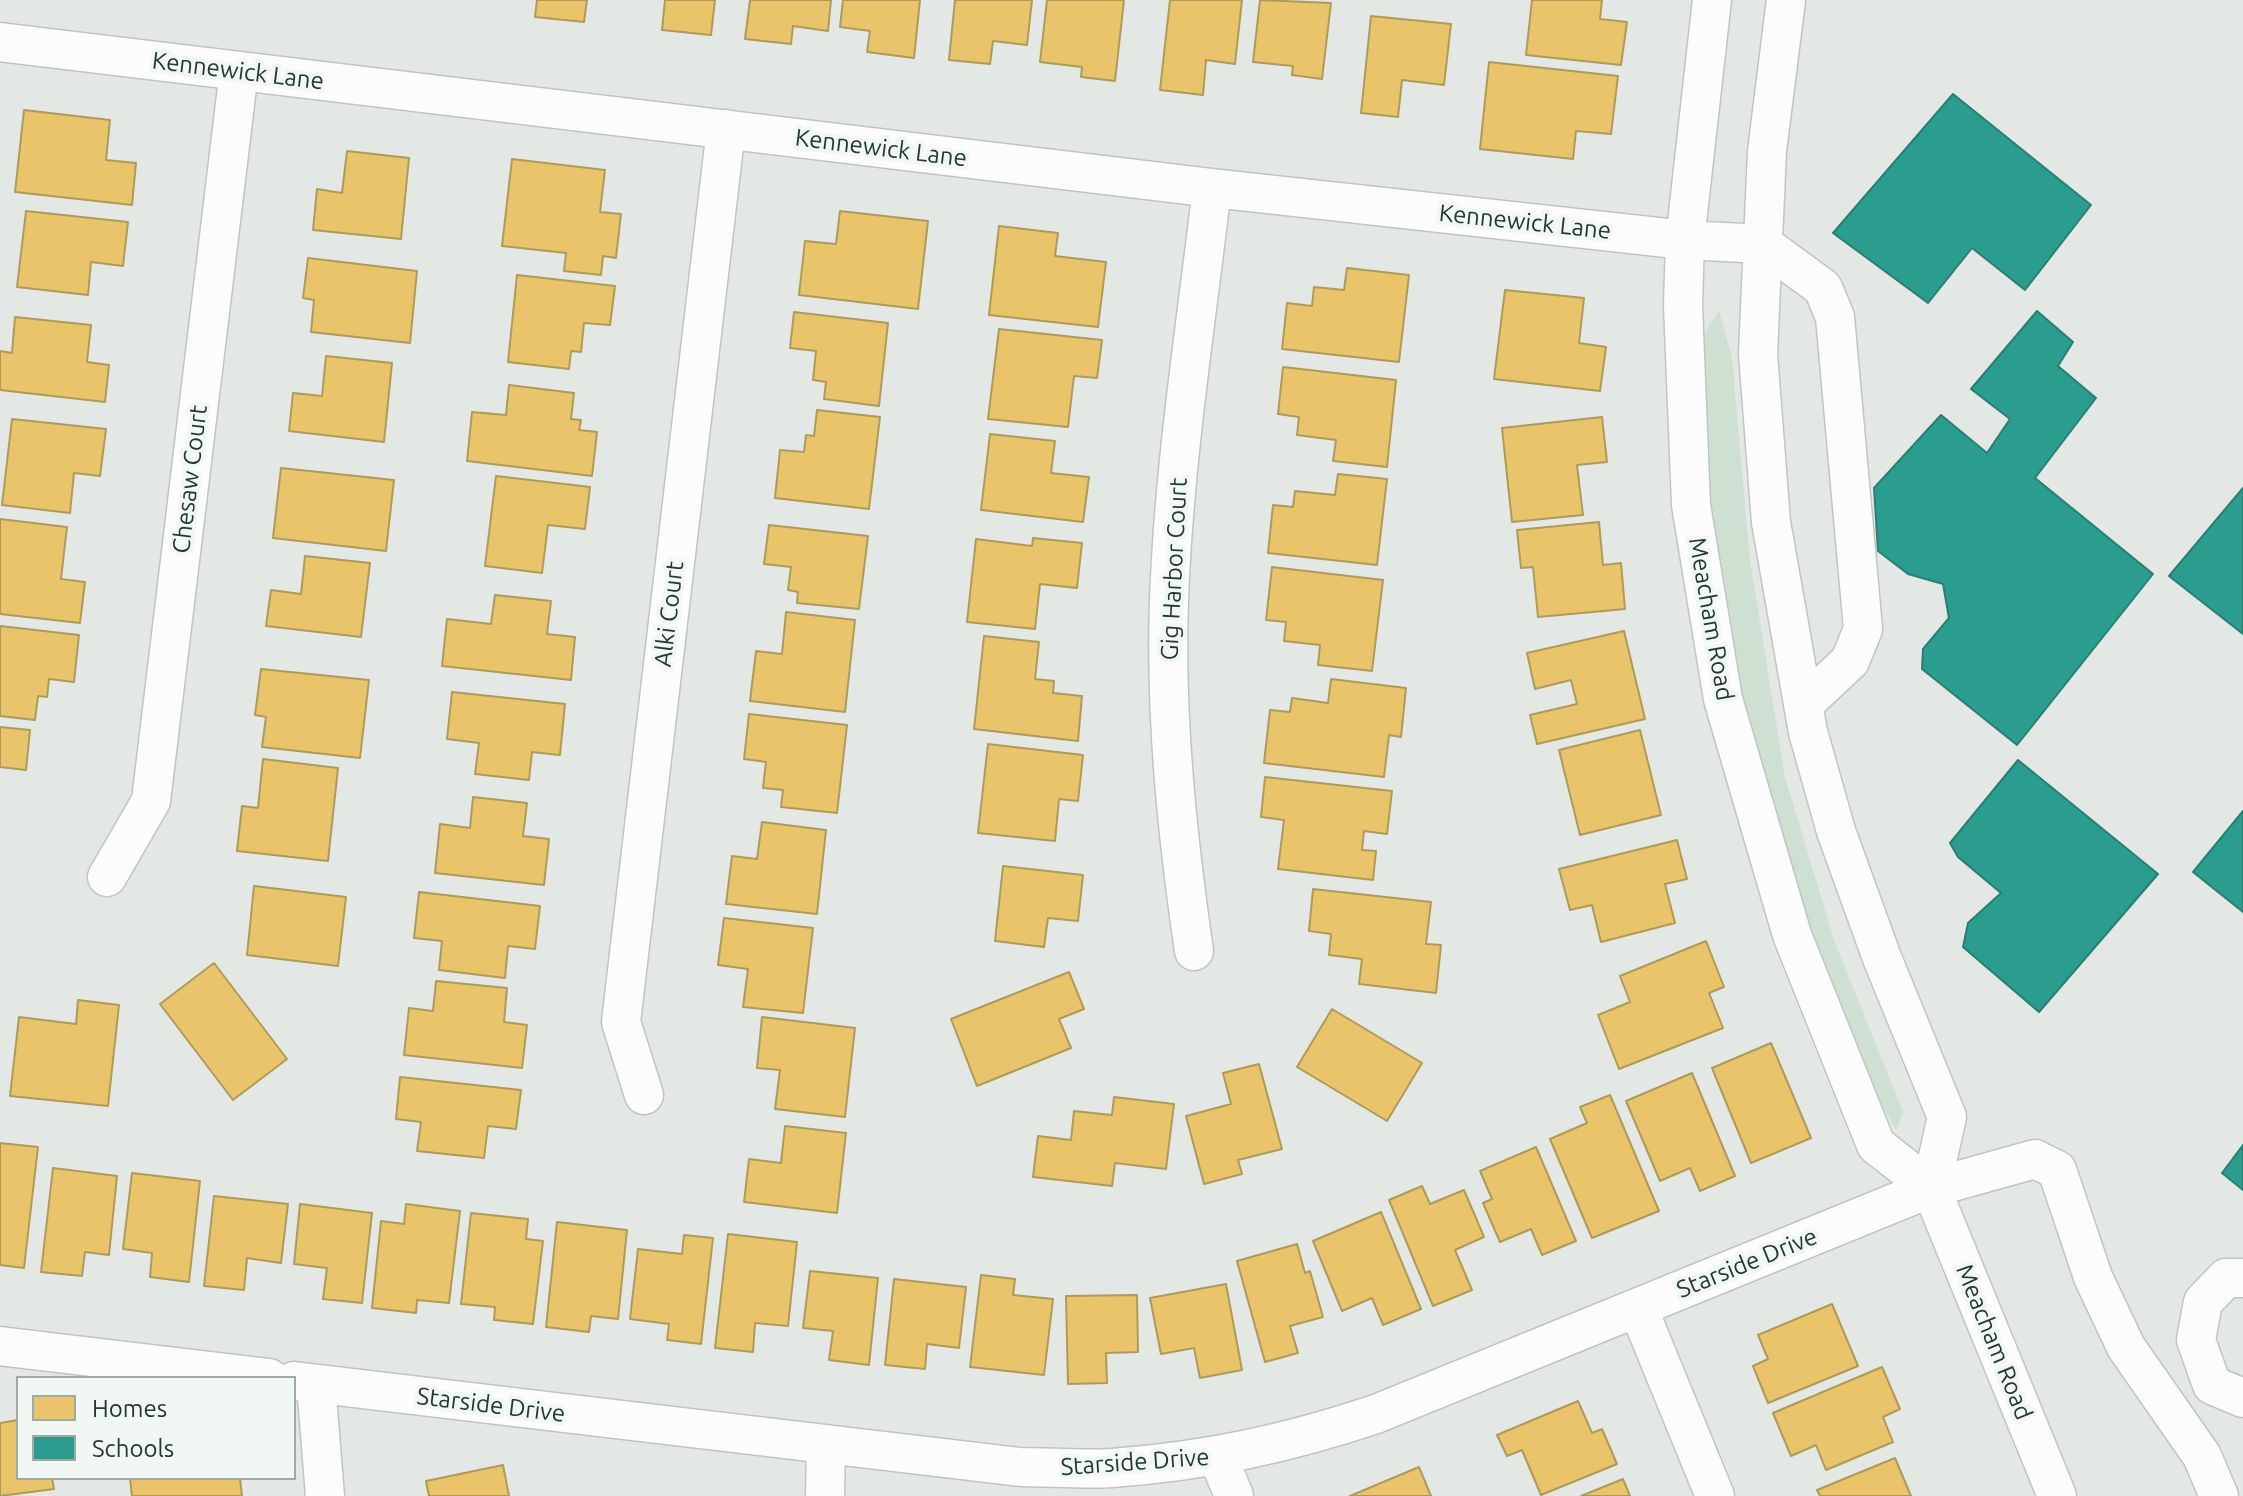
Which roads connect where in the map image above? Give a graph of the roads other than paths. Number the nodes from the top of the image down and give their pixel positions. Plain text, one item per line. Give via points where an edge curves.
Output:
1 (1712, 0) edge
2 (1786, 0) edge
3 (0, 42) edge
4 (239, 71) junction
5 (726, 129) junction
6 (1212, 188) junction
7 (1685, 240) junction
8 (1763, 244) junction
9 (1803, 705) junction
10 (107, 877) dead end
11 (1194, 951) dead end
12 (644, 1095) dead end
13 (1931, 1188) junction
14 (2243, 1278) edge
15 (1638, 1308) junction
16 (0, 1346) edge
17 (252, 1376) edge
18 (305, 1382) edge
19 (2243, 1398) edge
20 (826, 1445) junction
21 (1218, 1457) junction
22 (325, 1496) edge
23 (825, 1496) edge
24 (1234, 1496) edge
25 (1715, 1496) edge
26 (2057, 1496) edge
27 (2219, 1496) edge

1 - 7 street, Meacham Road
2 - 8 street via 1767,151
3 - 4 street, Kennewick Lane
4 - 5 street, Kennewick Lane
4 - 10 street, Chesaw Court via 151,801
5 - 6 street, Kennewick Lane
5 - 12 street, Alki Court via 621,1022
6 - 7 street, Kennewick Lane
6 - 11 street, Gig Harbor Court via 1177,481 1169,600 1169,720
7 - 8 street, Kennewick Lane
7 - 13 street, Meacham Road via 1691,505 1723,699 1792,935 1876,1145
8 - 9 street via 1758,354 1771,522
8 - 9 street via 1823,288 1835,317 1863,629 1850,661
9 - 13 street via 1836,831 1947,1117
13 - 15 street, Starside Drive
13 - 26 street, Meacham Road
13 - 27 street, Starside Drive via 2035,1159 2057,1170 2093,1277 2126,1347 2202,1456
14 - 19 street via 2226,1278 2203,1302 2196,1340 2212,1385
15 - 21 street, Starside Drive via 1376,1414 1305,1438
15 - 25 street
16 - 17 street
18 - 20 street, Starside Drive
18 - 22 street
20 - 21 street, Starside Drive via 1020,1467 1109,1468
20 - 23 street
21 - 24 street

